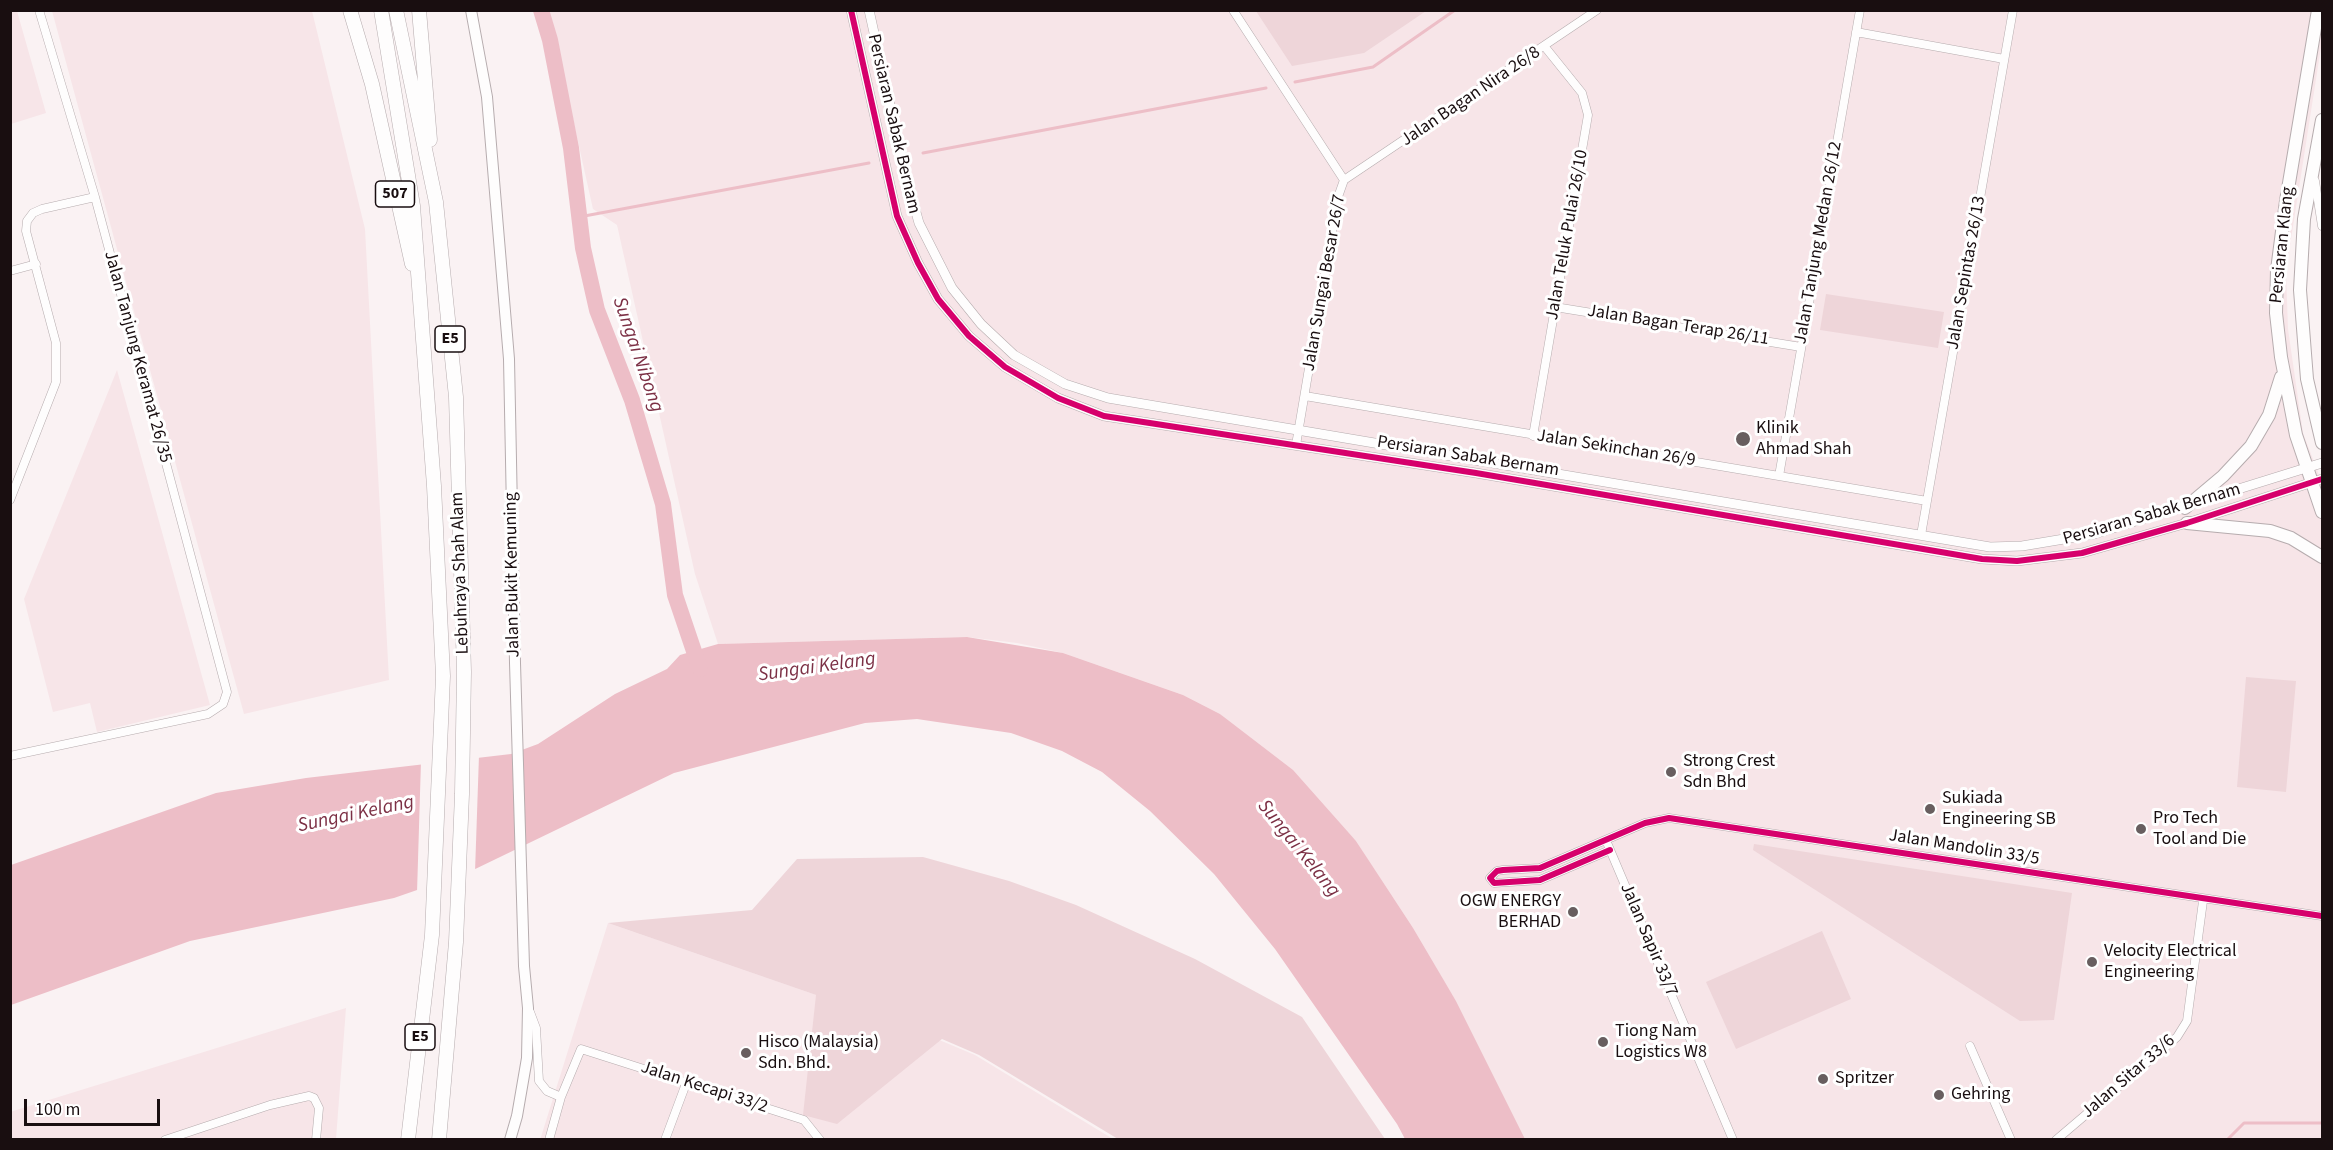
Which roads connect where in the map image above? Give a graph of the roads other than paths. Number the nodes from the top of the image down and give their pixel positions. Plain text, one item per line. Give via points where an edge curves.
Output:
1 (39, 10) edge
2 (350, 10) edge
3 (381, 10) edge
4 (396, 10) edge
5 (419, 10) edge
6 (471, 10) edge
7 (851, 10) edge
8 (869, 10) edge
9 (1233, 10) edge
10 (1596, 10) edge
11 (1860, 10) edge
12 (2013, 10) edge
13 (2311, 10) edge
14 (2318, 10) edge
15 (1856, 32) junction
16 (1545, 47) junction
17 (2309, 56) junction
18 (2004, 59) junction
19 (2322, 120) edge
20 (2314, 173) junction
21 (1344, 180) junction
22 (95, 196) junction
23 (436, 202) junction
24 (2322, 226) edge
25 (36, 264) junction
26 (10, 272) edge
27 (422, 304) junction
28 (1556, 307) junction
29 (1801, 347) junction
30 (2282, 367) junction
31 (1305, 396) junction
32 (1299, 429) junction
33 (1533, 436) junction
34 (2322, 443) edge
35 (1296, 445) junction
36 (2322, 463) edge
37 (2307, 468) junction
38 (1779, 476) junction
39 (2317, 482) edge
40 (10, 500) edge
41 (1927, 501) junction
42 (2185, 508) junction
43 (2322, 512) edge
44 (2187, 523) junction
45 (1921, 535) junction
46 (2322, 557) edge
47 (10, 756) edge
48 (1605, 840) junction
49 (1610, 850) junction
50 (2204, 900) junction
51 (2322, 916) edge
52 (528, 1008) junction
53 (1970, 1046) dead end
54 (687, 1081) junction
55 (561, 1097) junction
56 (165, 1140) edge
57 (316, 1140) edge
58 (408, 1140) edge
59 (439, 1140) edge
60 (510, 1140) edge
61 (549, 1140) edge
62 (665, 1140) edge
63 (820, 1140) edge
64 (1732, 1140) edge
65 (2011, 1140) edge
66 (2056, 1140) edge

1 - 22 street, Jalan Tanjung Keramat 26/35
2 - 27 highway, 507 via 367,65
3 - 27 highway, Lebuhraya Shah Alam / E5 via 413,207
4 - 23 highway, Lebuhraya Shah Alam / E5
5 - 23 highway, 507
6 - 52 main road, Jalan Bukit Kemuning via 487,97 509,359
7 - 35 street, Persiaran Sabak Bernam via 897,216 938,299 969,336 1005,366 1058,398 1104,416
8 - 32 street, Persiaran Sabak Bernam via 919,223 952,288 981,324 1014,355 1065,384 1108,398
9 - 21 street, Jalan Sungai Besar 26/7
10 - 16 street, Jalan Bagan Nira 26/8
11 - 15 street, Jalan Tanjung Medan 26/12
12 - 18 street, Jalan Sepintas 26/13
13 - 17 main road
14 - 17 main road, Persiaran Klang
15 - 18 street
15 - 29 street, Jalan Tanjung Medan 26/12
16 - 21 street, Jalan Bagan Nira 26/8
16 - 28 street, Jalan Teluk Pulai 26/10 via 1582,93 1588,115
17 - 30 main road, Persiaran Klang via 2277,270 2276,313
18 - 41 street, Jalan Sepintas 26/13
19 - 20 main road, Persiaran Klang
20 - 24 street
20 - 34 main road, Persiaran Klang via 2304,219 2300,290 2307,379
21 - 31 street, Jalan Sungai Besar 26/7
22 - 25 street via 33,213 26,231
22 - 47 street, Jalan Tanjung Keramat 26/35 via 227,692 223,704 208,714
23 - 59 highway, Lebuhraya Shah Alam / E5 via 456,397 464,672 456,942
25 - 26 street
25 - 40 street via 56,343 56,382
27 - 58 highway, Lebuhraya Shah Alam / E5 via 443,676 432,935
28 - 29 street, Jalan Bagan Terap 26/11
28 - 33 street, Jalan Teluk Pulai 26/10
29 - 38 street, Jalan Tanjung Medan 26/12
30 - 37 main road, Persiaran Klang
30 - 42 main road via 2269,415 2252,446
31 - 32 street, Jalan Sungai Besar 26/7
31 - 33 street, Jalan Sekinchan 26/9
32 - 35 street, Jalan Sungai Besar 26/7
32 - 45 street, Persiaran Sabak Bernam
33 - 38 street, Jalan Sekinchan 26/9
35 - 44 street, Persiaran Sabak Bernam via 1982,559 2016,561 2082,554
36 - 37 street, Persiaran Sabak Bernam
37 - 39 main road, Persiaran Klang
37 - 42 street, Persiaran Sabak Bernam
38 - 41 street, Jalan Sekinchan 26/9
39 - 43 main road, Persiaran Klang
39 - 44 street, Persiaran Sabak Bernam
41 - 45 street, Jalan Sepintas 26/13
42 - 45 street, Persiaran Sabak Bernam via 2094,534 2022,546 1990,547
44 - 46 main road via 2270,531 2291,538
48 - 49 street, Jalan Sapir 33/7
48 - 49 street, Jalan Mandolin 33/5 via 1540,868 1497,871 1490,878 1494,883 1540,880
48 - 50 street, Jalan Mandolin 33/5 via 1645,823 1669,818
49 - 64 street, Jalan Sapir 33/7
50 - 51 street, Jalan Mandolin 33/5
50 - 66 street, Jalan Sitar 33/6 via 2187,1021 2178,1037
52 - 55 street via 536,1028 539,1082
52 - 60 main road, Jalan Bukit Kemuning via 527,1058
53 - 65 street
54 - 55 street, Jalan Kecapi 33/2 via 581,1049
54 - 62 street
54 - 63 street, Jalan Kecapi 33/2 via 804,1120
55 - 61 street
56 - 57 street via 309,1096 319,1108

